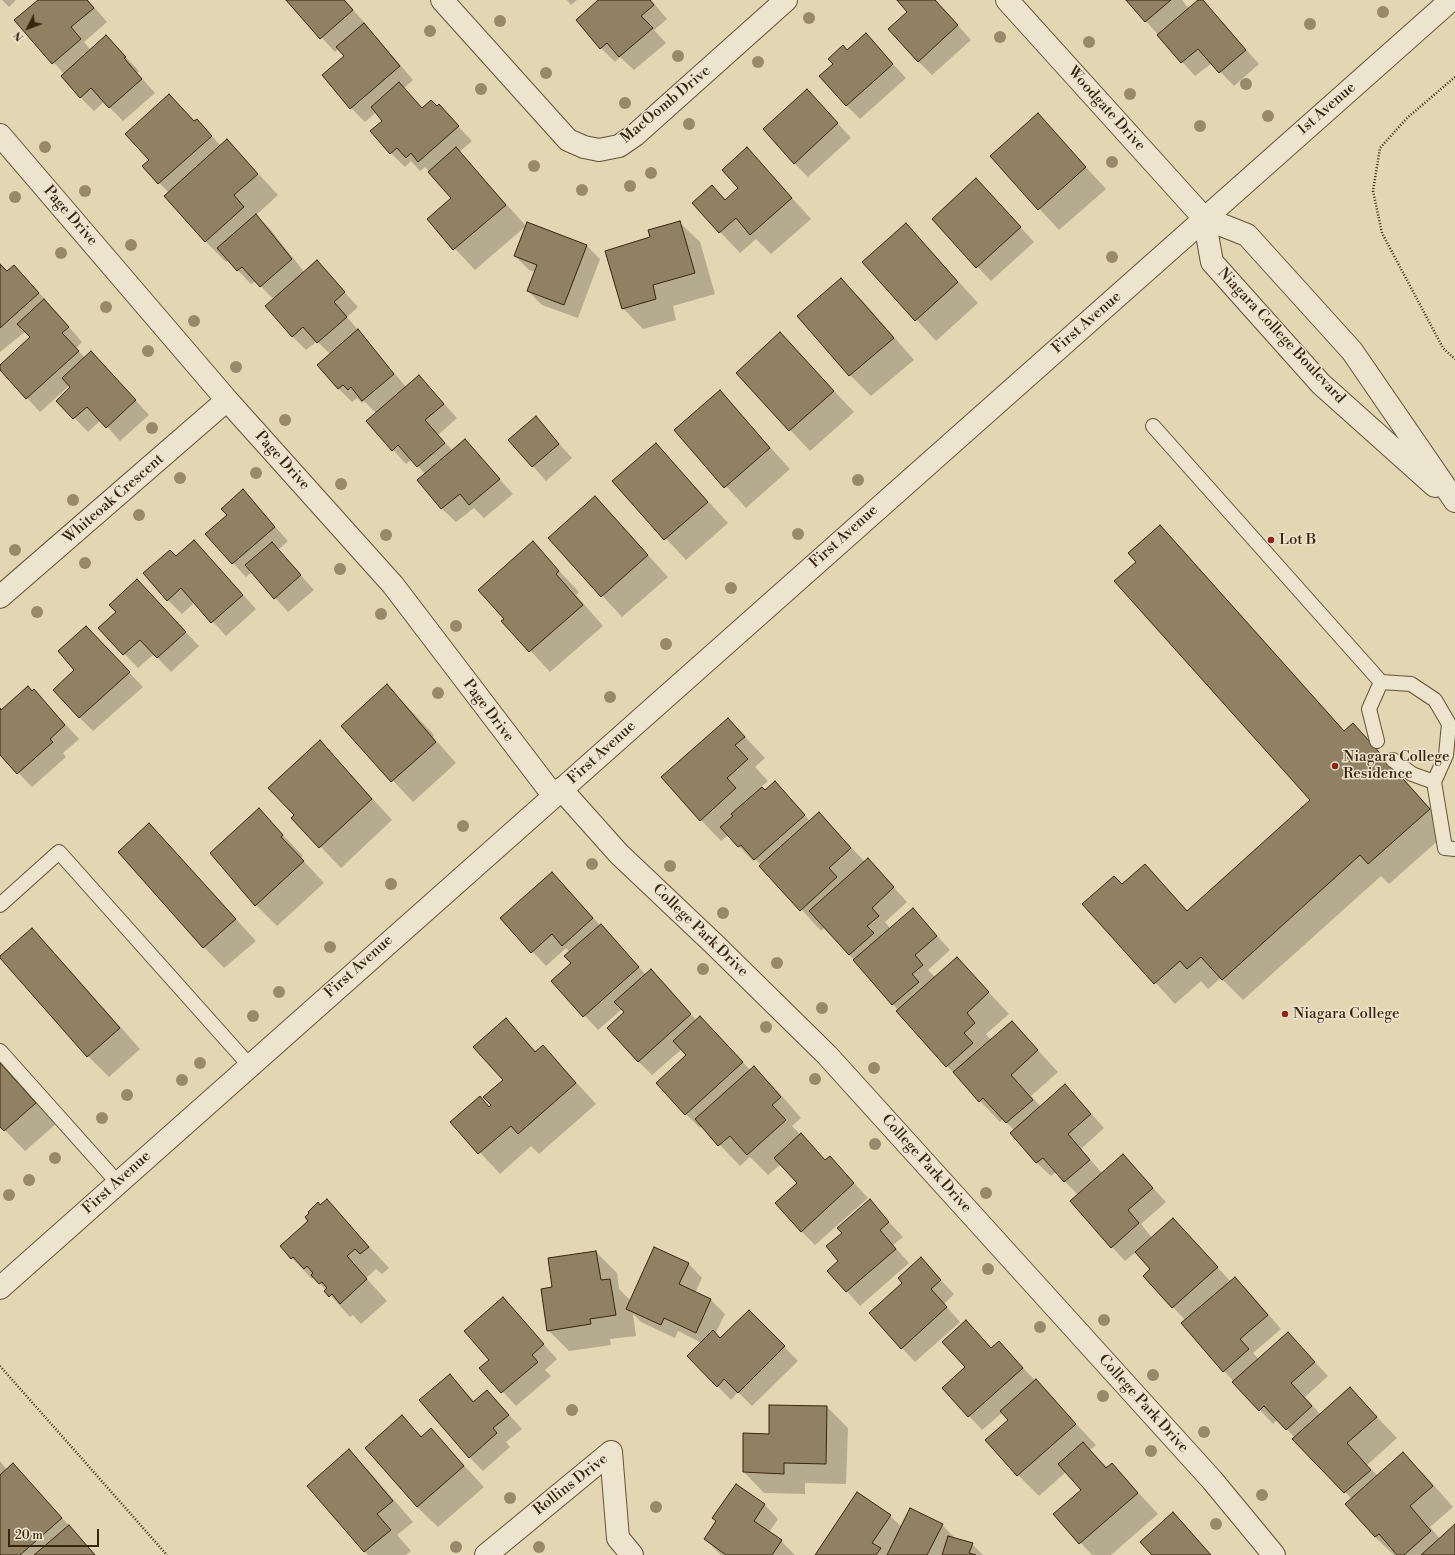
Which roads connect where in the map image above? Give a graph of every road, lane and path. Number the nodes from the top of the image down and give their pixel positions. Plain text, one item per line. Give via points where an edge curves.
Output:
1 (442, 0) edge
2 (786, 0) edge
3 (1007, 0) edge
4 (1451, 0) edge
5 (1455, 77) edge
6 (0, 135) edge
7 (1204, 218) junction
8 (1455, 359) edge
9 (227, 400) junction
10 (1153, 426) dead end
11 (1455, 501) edge
12 (1455, 504) edge
13 (0, 597) edge
14 (1381, 682) junction
15 (1377, 741) dead end
16 (1393, 760) dead end
17 (1434, 782) junction
18 (557, 792) junction
19 (1455, 849) edge
20 (0, 905) edge
21 (0, 1051) edge
22 (250, 1065) junction
23 (118, 1183) junction
24 (0, 1288) edge
25 (0, 1366) edge
26 (167, 1555) edge
27 (486, 1555) edge
28 (632, 1555) edge
29 (1274, 1555) edge

1 - 2 street, MacOomb Drive via 568,140 584,148 599,150 619,146 635,135
3 - 7 street, Woodgate Drive
4 - 7 street, 1st Avenue
5 - 8 path via 1407,118 1380,148 1373,191 1382,233 1443,348
6 - 9 street, Page Drive
7 - 11 street via 1247,235 1352,351
7 - 12 street, Niagara College Boulevard via 1212,262 1321,384
7 - 18 street, First Avenue
9 - 13 street, Whiteoak Crescent
9 - 18 street, Page Drive via 393,585
10 - 14 lane
14 - 15 lane via 1369,709
14 - 17 lane via 1411,684 1435,700 1448,724 1446,755
16 - 17 lane via 1412,774
17 - 19 lane via 1445,848
18 - 22 street, First Avenue
18 - 29 street, College Park Drive via 827,1055 1212,1480
20 - 22 lane via 59,852
21 - 23 lane
22 - 23 street, First Avenue
23 - 24 street, First Avenue
25 - 26 path
27 - 28 street, Rollins Drive via 611,1452 618,1538

